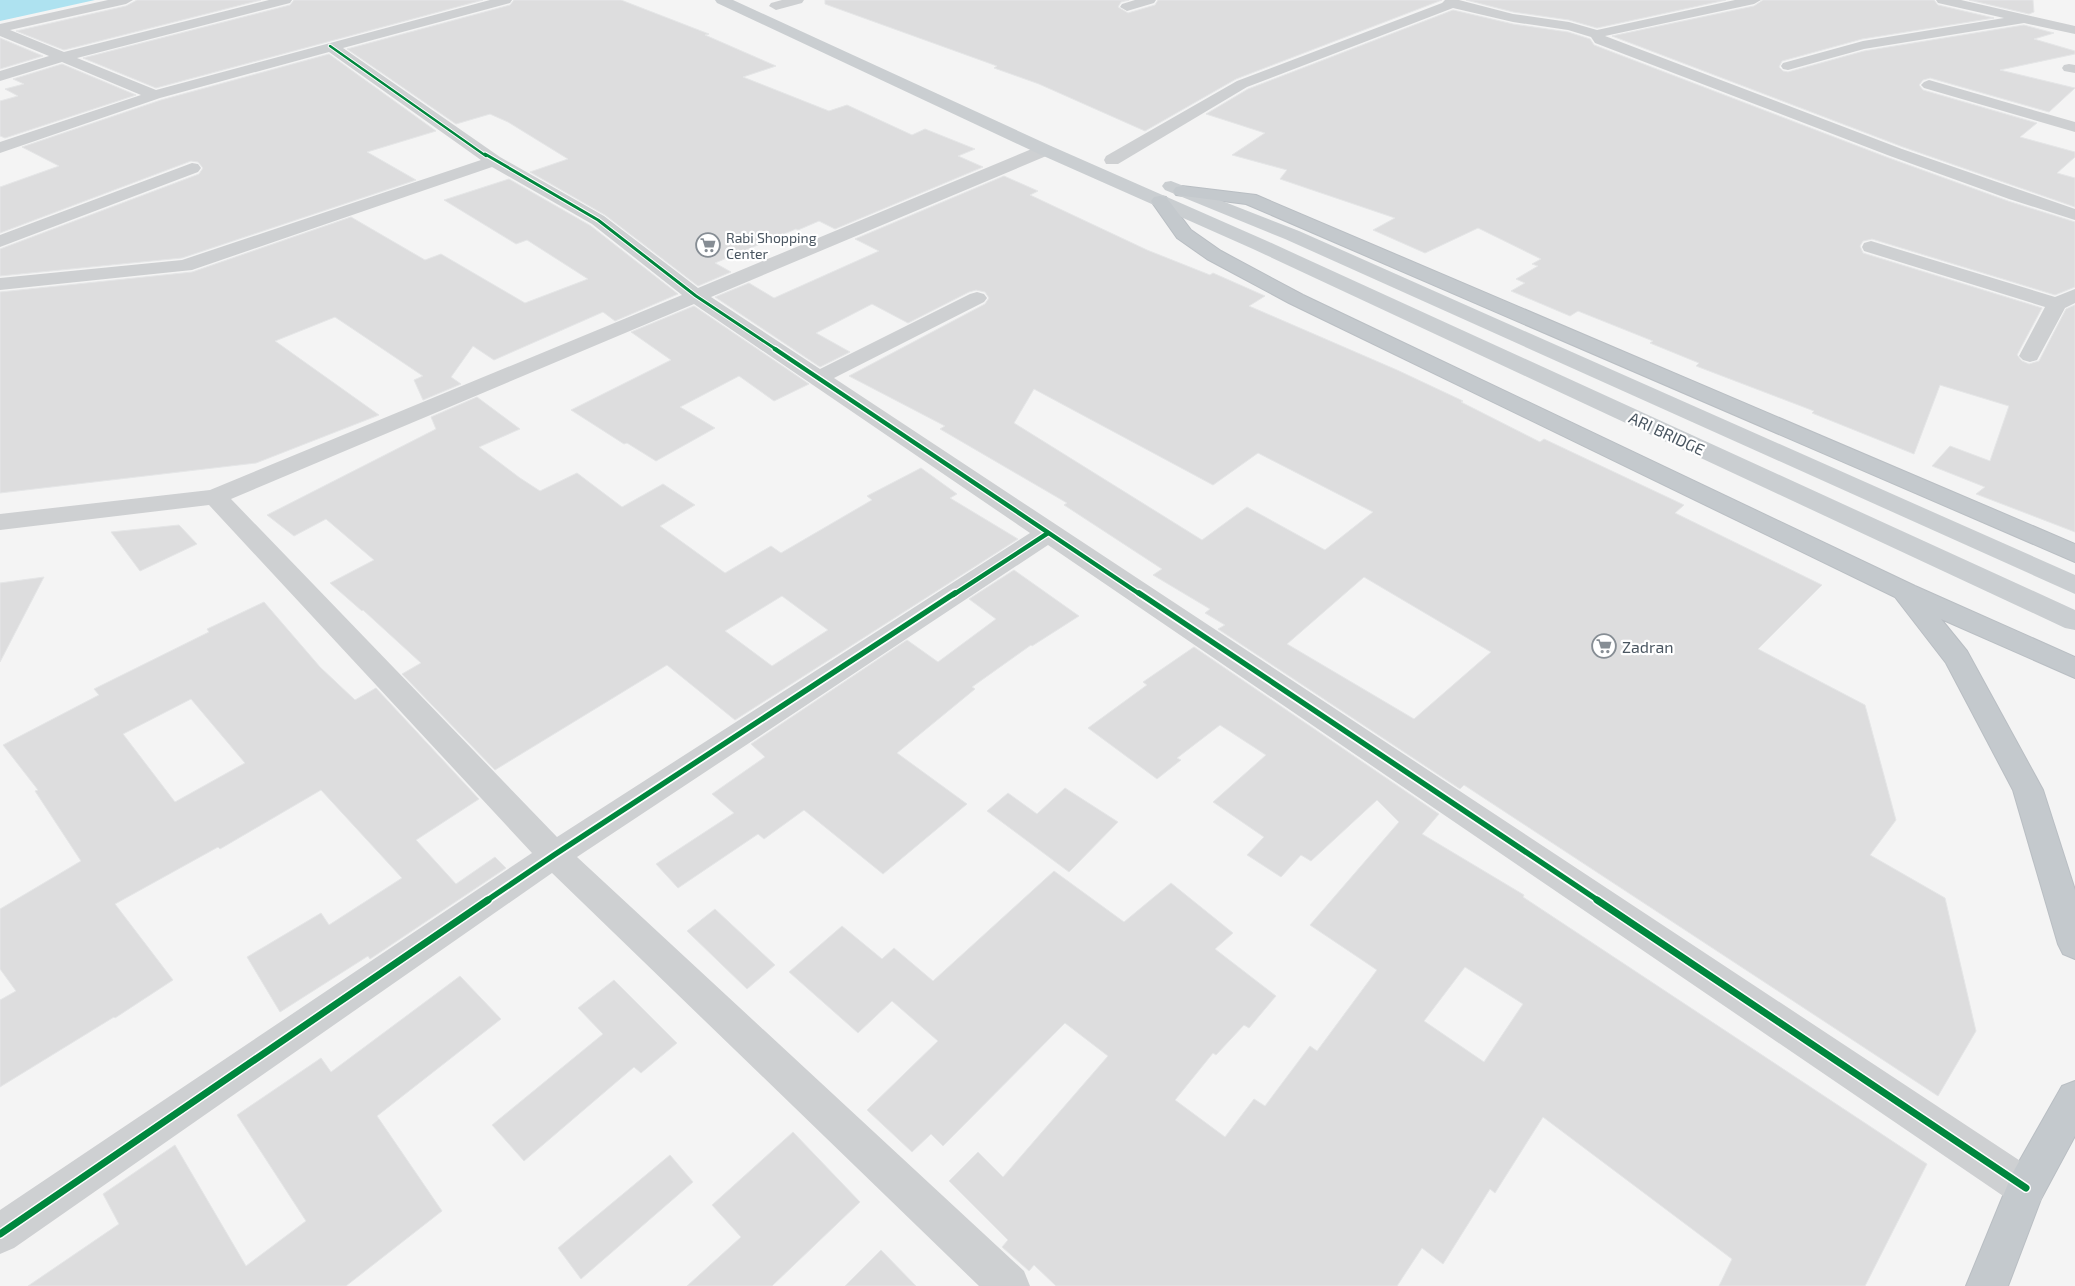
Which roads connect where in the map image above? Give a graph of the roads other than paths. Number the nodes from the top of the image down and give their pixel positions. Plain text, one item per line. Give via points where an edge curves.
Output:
1 (126, 0) edge
2 (285, 0) edge
3 (505, 0) edge
4 (722, 0) edge
5 (797, 0) edge
6 (1149, 0) edge
7 (1754, 0) edge
8 (1943, 0) edge
9 (769, 2) edge
10 (1452, 2) edge
11 (2014, 3) dead end
12 (1128, 7) dead end
13 (1992, 11) junction
14 (801, 18) dead end
15 (2022, 19) junction
16 (0, 30) edge
17 (2075, 30) edge
18 (1597, 34) junction
19 (330, 46) junction
20 (867, 54) dead end
21 (62, 57) junction
22 (848, 58) junction
23 (1788, 66) dead end
24 (0, 76) edge
25 (1929, 85) dead end
26 (154, 95) junction
27 (2075, 127) edge
28 (0, 148) edge
29 (1045, 150) junction
30 (1094, 152) dead end
31 (1112, 160) junction
32 (494, 161) junction
33 (192, 168) dead end
34 (1129, 168) dead end
35 (1158, 190) junction
36 (1182, 191) junction
37 (2075, 215) edge
38 (0, 241) edge
39 (1871, 247) dead end
40 (0, 284) edge
41 (696, 296) junction
42 (977, 298) dead end
43 (2066, 299) edge
44 (2030, 356) dead end
45 (818, 378) junction
46 (215, 497) junction
47 (0, 522) edge
48 (1048, 533) junction
49 (2075, 554) edge
50 (2075, 585) edge
51 (1904, 591) junction
52 (2075, 621) edge
53 (2075, 668) edge
54 (554, 855) junction
55 (2075, 944) edge
56 (2075, 1098) edge
57 (2026, 1188) junction
58 (0, 1234) edge
59 (1009, 1286) edge
60 (1987, 1286) edge

1 - 16 street
2 - 21 street
3 - 19 street
4 - 22 main road
5 - 9 street
6 - 12 street
7 - 18 street
8 - 13 street
9 - 14 main road
10 - 18 street
10 - 31 street via 1242,84
11 - 13 street
13 - 15 street
15 - 17 street
15 - 23 street via 1863,45
16 - 21 street
18 - 37 street via 1600,40 1908,158
19 - 26 street
19 - 32 street
20 - 22 main road
21 - 24 street
21 - 26 street
22 - 29 main road
25 - 27 street
26 - 28 street
29 - 35 main road
29 - 41 street
30 - 31 main road
31 - 34 main road
32 - 40 street via 185,266
32 - 41 street via 598,220
33 - 38 street
35 - 36 main road
35 - 51 highway via 1184,234 1214,255 1296,298
35 - 52 main road, ARI BRIDGE via 1260,246
36 - 49 highway via 1250,198
36 - 50 main road via 1292,235
39 - 43 street
41 - 45 street
41 - 46 street
42 - 45 street
43 - 44 street
45 - 48 street
46 - 47 street
46 - 54 street
48 - 54 street
48 - 57 street
51 - 53 highway
51 - 55 highway via 1957,658 2028,790
54 - 58 street
54 - 59 street
56 - 57 highway
57 - 60 highway

